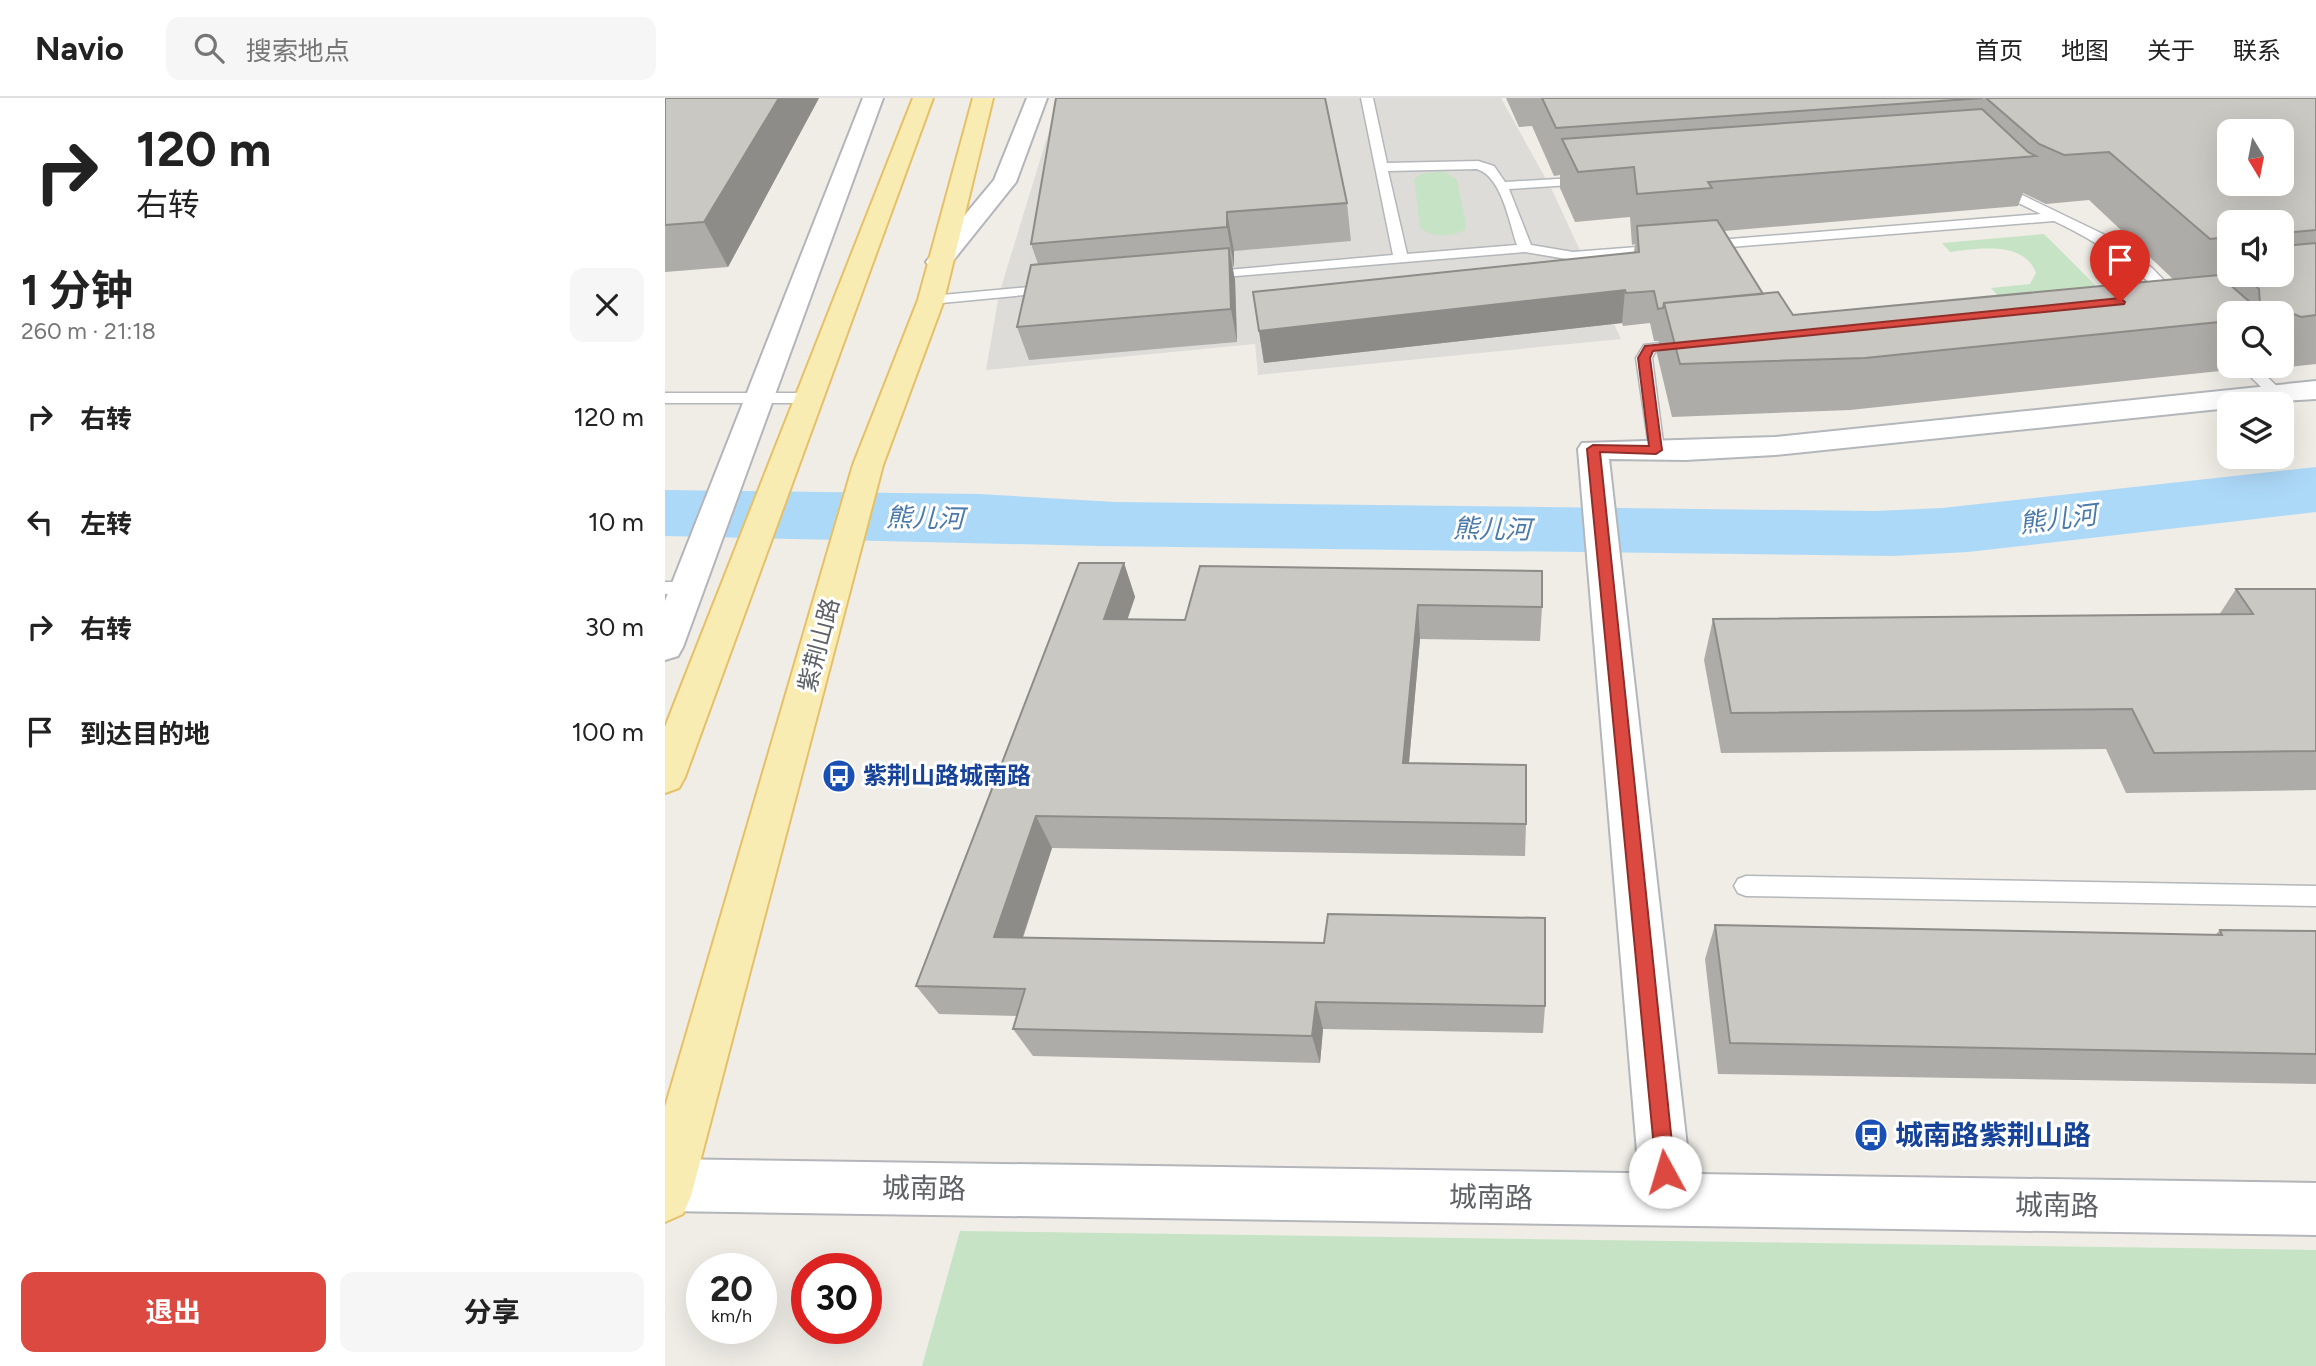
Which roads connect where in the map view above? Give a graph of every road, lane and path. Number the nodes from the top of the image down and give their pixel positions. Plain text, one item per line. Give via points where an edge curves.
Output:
1 (873, 98) edge
2 (923, 98) edge
3 (983, 98) edge
4 (1037, 98) edge
5 (1367, 98) edge
6 (1382, 167) junction
7 (1989, 169) edge
8 (1598, 179) edge
9 (1502, 186) junction
10 (2059, 216) junction
11 (1525, 248) junction
12 (1401, 259) junction
13 (939, 262) junction
14 (1193, 277) edge
15 (1069, 288) edge
16 (2145, 299) edge
17 (931, 300) junction
18 (1701, 343) edge
19 (2260, 378) edge
20 (2316, 390) edge
21 (2275, 392) edge
22 (2294, 392) edge
23 (665, 398) edge
24 (759, 398) junction
25 (808, 398) junction
26 (2217, 400) edge
27 (1656, 450) junction
28 (683, 578) edge
29 (665, 647) edge
30 (665, 778) edge
31 (1746, 886) dead end
32 (2316, 896) edge
33 (666, 1188) edge
34 (1667, 1199) junction
35 (2316, 1209) edge

1 - 24 street
2 - 25 main road
3 - 13 main road, 紫荆山路
4 - 13 street via 1005,182
5 - 6 lane
6 - 9 lane via 1478,165 1490,169
6 - 12 lane
7 - 10 lane via 2016,197
8 - 9 lane
9 - 11 lane
10 - 11 lane via 1573,256
10 - 16 lane via 2102,239 2180,299
11 - 12 lane
12 - 14 lane
13 - 17 main road, 紫荆山路
15 - 17 lane
17 - 33 main road, 紫荆山路 via 869,465
18 - 27 lane via 1649,348 1644,358
19 - 21 lane
20 - 22 street
23 - 24 lane
24 - 25 lane
24 - 28 street
25 - 30 main road
26 - 27 street via 1775,446
27 - 34 street via 1593,449
28 - 29 street
31 - 32 lane
33 - 34 street, 城南路
34 - 35 street, 城南路

